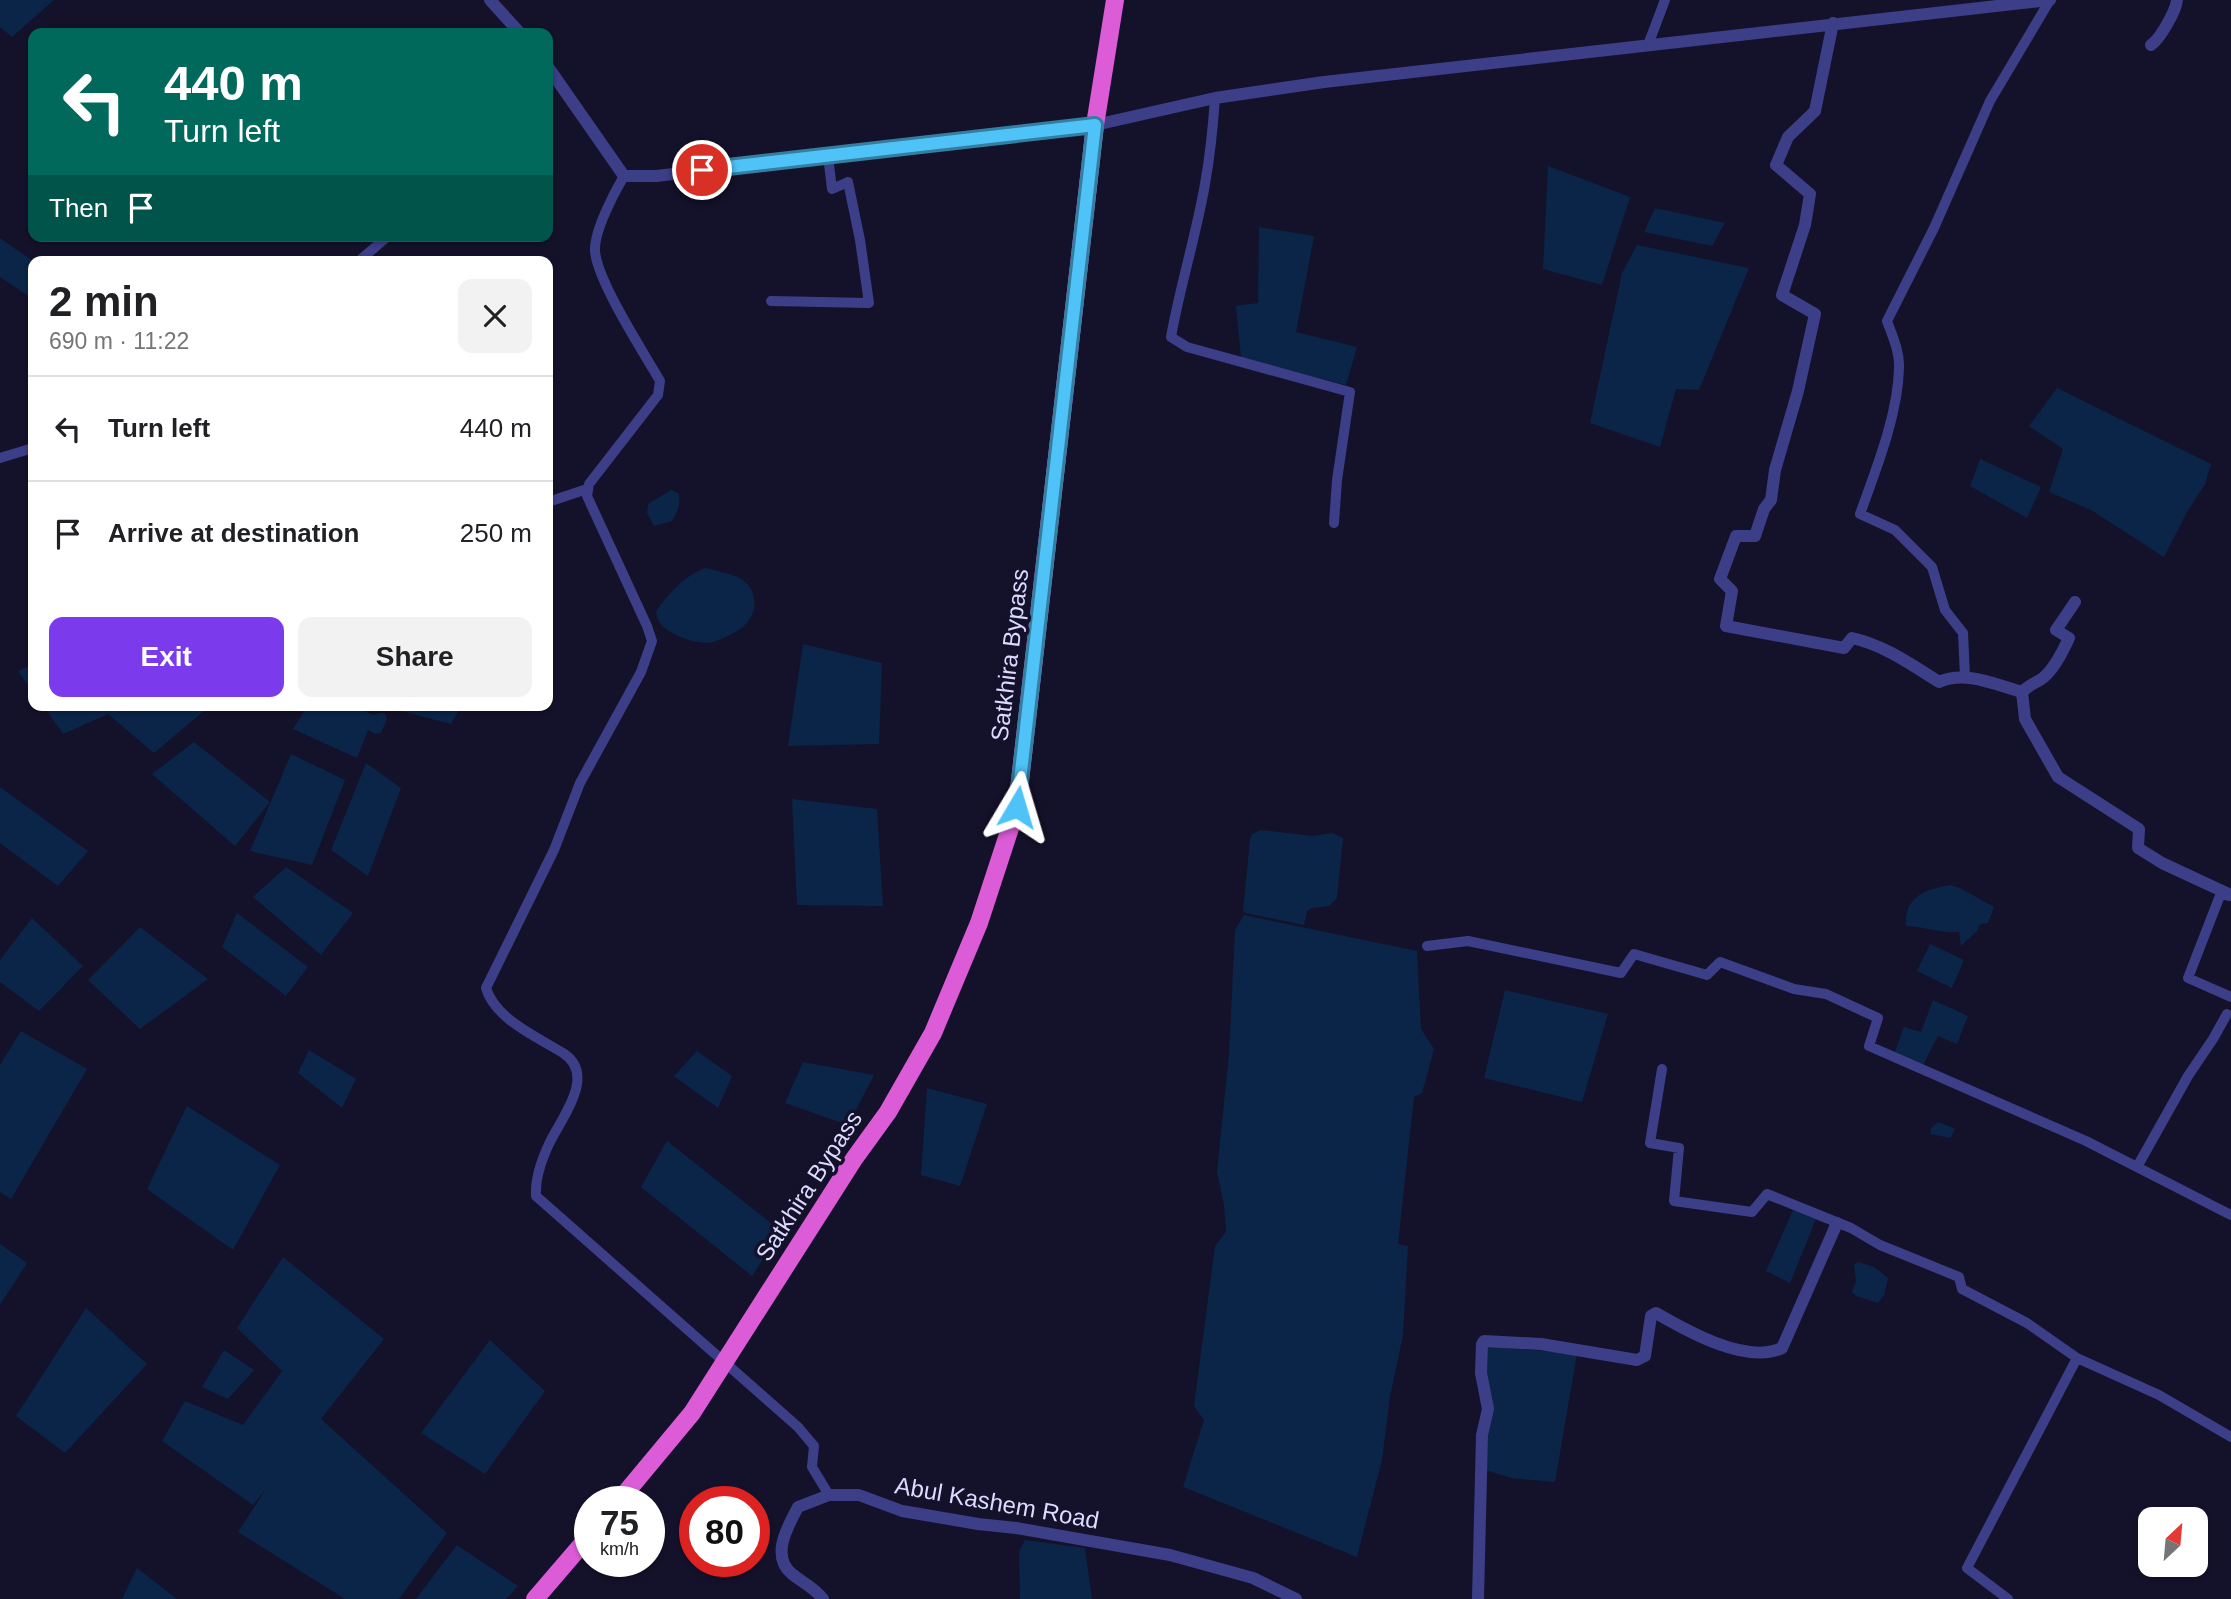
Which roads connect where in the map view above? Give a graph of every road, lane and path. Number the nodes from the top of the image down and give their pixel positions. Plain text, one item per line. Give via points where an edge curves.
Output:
1 (490, 0) edge
2 (1115, 0) edge
3 (1665, 0) edge
4 (2050, 0) edge
5 (2177, 0) edge
6 (1833, 23) junction
7 (515, 28) edge
8 (1648, 45) junction
9 (2151, 45) dead end
10 (553, 74) edge
11 (1215, 98) junction
12 (1095, 125) junction
13 (828, 156) junction
14 (624, 176) junction
15 (381, 242) edge
16 (365, 256) edge
17 (771, 301) dead end
18 (28, 450) edge
19 (0, 458) edge
20 (587, 489) junction
21 (553, 500) edge
22 (1335, 523) dead end
23 (2075, 602) dead end
24 (1965, 677) junction
25 (2022, 692) junction
26 (2231, 896) edge
27 (1427, 946) dead end
28 (2231, 997) edge
29 (2227, 1014) dead end
30 (1662, 1069) dead end
31 (2137, 1167) junction
32 (2231, 1215) edge
33 (1837, 1223) junction
34 (2077, 1358) junction
35 (723, 1361) junction
36 (2231, 1437) edge
37 (631, 1486) edge
38 (829, 1495) junction
39 (574, 1554) edge
40 (535, 1599) edge
41 (823, 1599) edge
42 (1296, 1599) edge
43 (1478, 1599) edge
44 (2008, 1599) edge

1 - 7 street
2 - 12 highway, Satkhira Bypass
3 - 8 street
4 - 6 street
4 - 24 street via 1990,101 1887,321 1899,366 1878,463 1860,514 1895,530 1932,567 1945,610 1963,633
5 - 9 street
6 - 8 street
6 - 24 street via 1815,111 1788,137 1776,165 1810,194 1782,295 1815,314 1771,500 1755,536 1736,536 1720,579 1732,591 1726,626 1844,648 1852,638 1902,659 1938,682
8 - 11 street
10 - 14 street
11 - 12 street
11 - 22 street via 1205,186 1171,337 1187,347 1350,392
12 - 13 street
12 - 35 highway, Satkhira Bypass via 1017,807 979,923 933,1033 888,1112
13 - 14 street
13 - 17 street via 832,189 848,182 869,303
14 - 20 street via 595,251 603,278 660,388
15 - 16 street
18 - 19 street
20 - 21 street
20 - 35 street via 592,509 651,634 650,648 580,783 554,850 486,988 490,1000 507,1017 569,1056 577,1075 575,1096 536,1178 536,1196
23 - 25 street via 2056,630 2069,638 2062,653 2042,679
24 - 25 street
25 - 26 street via 2025,719 2058,777 2139,829 2138,848
26 - 28 street via 2221,893 2188,978
27 - 31 street via 1468,941 1621,973 1634,954 1707,975 1720,962 1794,989 1826,994 1878,1018 1869,1046
29 - 31 street
30 - 33 street via 1650,1143 1679,1148 1674,1201 1752,1212 1767,1194
31 - 32 street
33 - 34 street via 1959,1277 1962,1289 2027,1323
33 - 43 street via 1783,1348 1773,1353 1755,1354 1692,1334 1656,1313 1651,1315 1645,1356 1637,1360 1541,1344 1482,1343 1481,1373 1488,1409 1482,1435
34 - 36 street via 2159,1395
34 - 44 street via 1966,1568
35 - 37 highway, Satkhira Bypass via 692,1413
35 - 38 street via 814,1446 812,1468
38 - 41 street, Abul Kashem Road via 799,1507 783,1535 782,1555 789,1571
38 - 42 street, Abul Kashem Road via 859,1495 902,1511 1170,1555 1253,1578
39 - 40 highway

